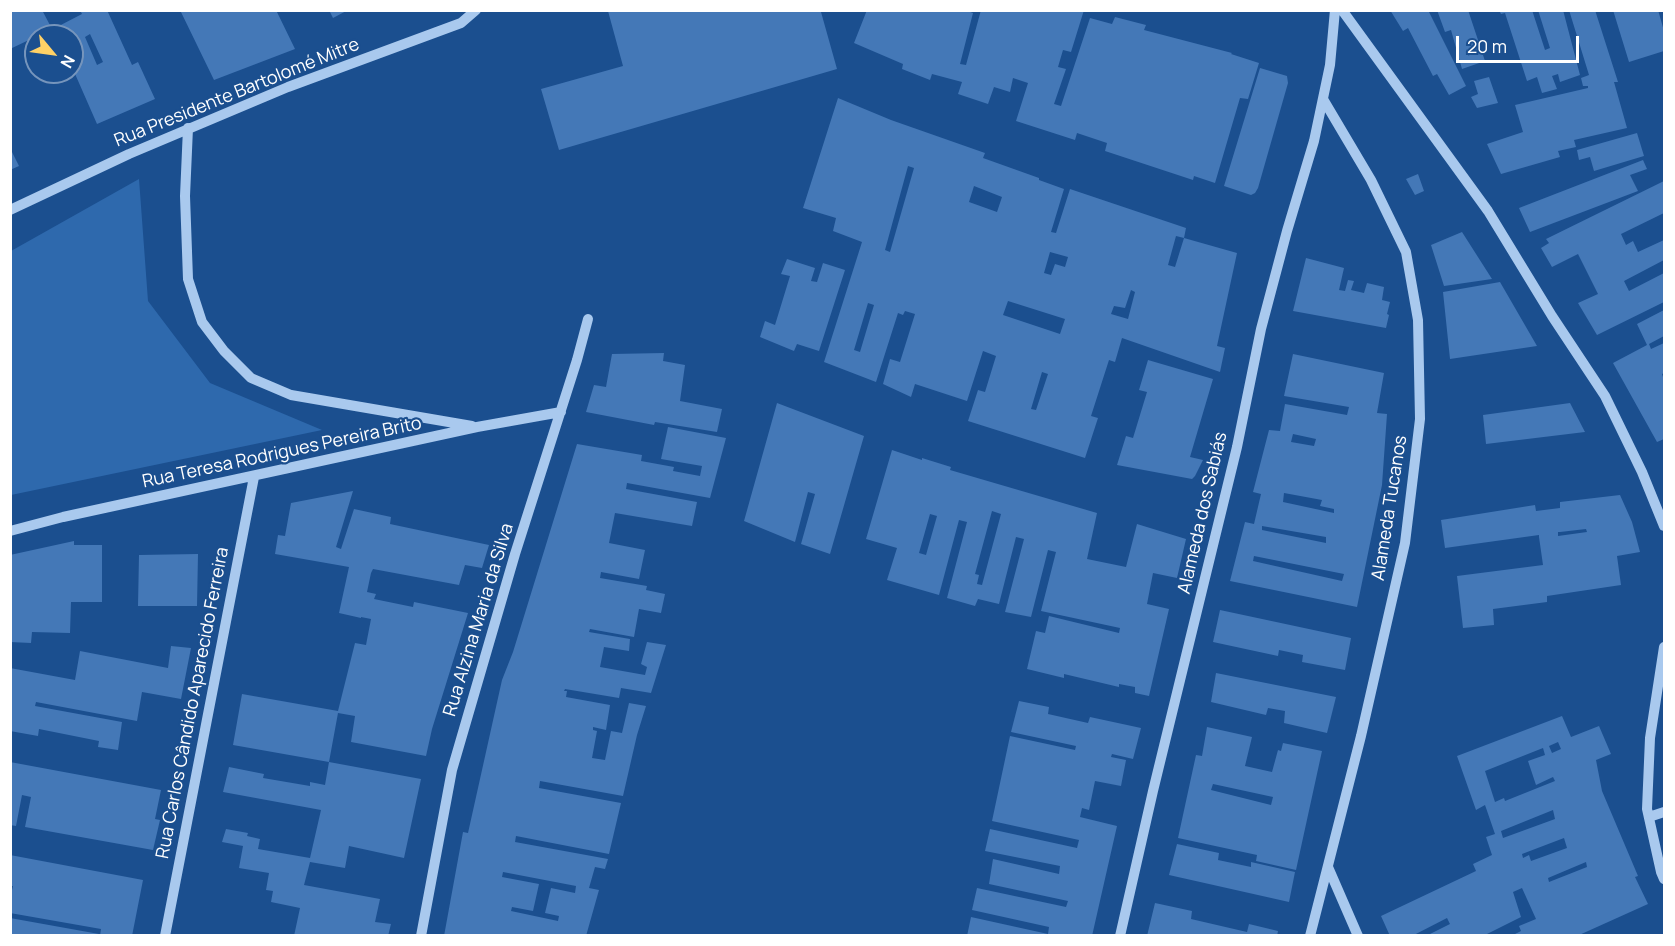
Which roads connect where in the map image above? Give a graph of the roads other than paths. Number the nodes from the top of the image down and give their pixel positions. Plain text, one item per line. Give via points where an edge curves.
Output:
1 (476, 10) edge
2 (1335, 10) edge
3 (1342, 10) edge
4 (1323, 99) junction
5 (188, 128) junction
6 (10, 210) edge
7 (588, 319) dead end
8 (561, 412) junction
9 (477, 427) junction
10 (254, 477) junction
11 (1665, 526) edge
12 (10, 531) edge
13 (1665, 647) edge
14 (1665, 812) edge
15 (1649, 817) junction
16 (1328, 867) junction
17 (1665, 879) edge
18 (165, 936) edge
19 (421, 936) edge
20 (1120, 936) edge
21 (1310, 936) edge
22 (1358, 936) edge

1 - 5 street, Rua Presidente Bartolomé Mitre via 461,23
2 - 4 street, Alameda dos Sabiás
3 - 11 street via 1488,211 1605,396
4 - 16 street, Alameda Tucanos via 1371,180 1406,252 1418,320 1420,419 1405,543
4 - 20 street, Alameda dos Sabiás via 1261,329
5 - 6 street, Rua Presidente Bartolomé Mitre
5 - 9 street via 188,279 202,322 224,351 251,378 291,395
7 - 8 street, Rua Alzina Maria da Silva
8 - 9 street, Rua Teresa Rodrigues Pereira Brito
8 - 19 street, Rua Alzina Maria da Silva via 452,770
9 - 10 street, Rua Teresa Rodrigues Pereira Brito
10 - 12 street, Rua Teresa Rodrigues Pereira Brito
10 - 18 street, Rua Carlos Cândido Aparecido Ferreira
13 - 15 street via 1650,738
14 - 15 street
15 - 17 street
16 - 21 street, Alameda Tucanos
16 - 22 street

